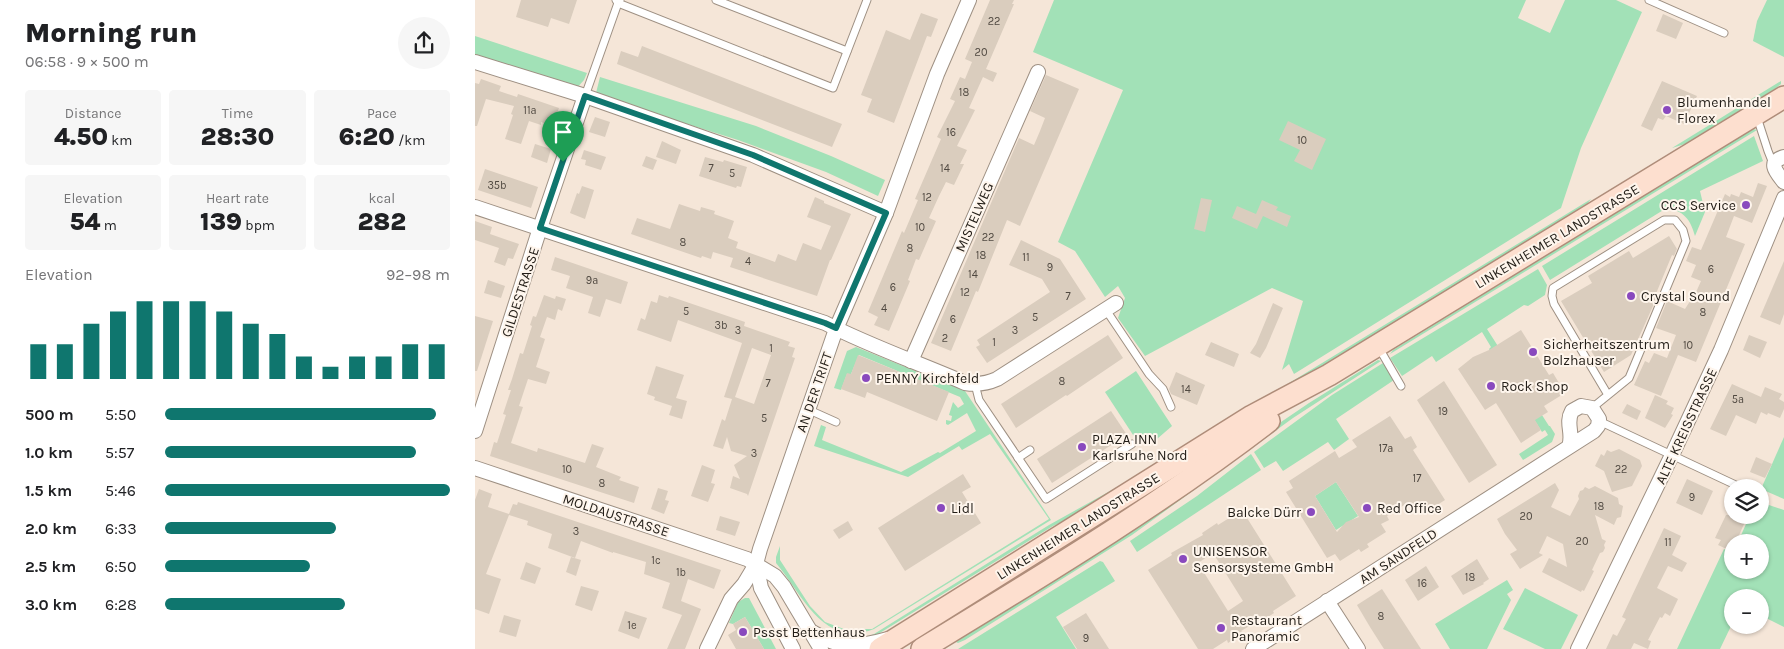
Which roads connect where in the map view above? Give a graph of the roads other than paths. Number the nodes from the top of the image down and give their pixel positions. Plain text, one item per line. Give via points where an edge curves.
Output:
1 (716, 0) edge
2 (867, 0) edge
3 (969, 0) edge
4 (1649, 0) edge
5 (618, 1) edge
6 (1724, 33) dead end
7 (847, 51) junction
8 (475, 62) edge
9 (1038, 72) dead end
10 (585, 96) junction
11 (1784, 97) edge
12 (1756, 114) junction
13 (1779, 161) edge
14 (1784, 182) edge
15 (1784, 198) edge
16 (475, 207) edge
17 (886, 213) junction
18 (540, 228) junction
19 (1111, 306) joint
20 (836, 328) junction
21 (1377, 346) junction
22 (911, 361) junction
23 (1329, 375) junction
24 (975, 384) junction
25 (1401, 386) dead end
26 (1608, 395) junction
27 (1171, 406) dead end
28 (807, 409) junction
29 (1596, 414) junction
30 (836, 422) dead end
31 (475, 431) edge
32 (1132, 444) dead end
33 (1569, 446) junction
34 (1030, 450) dead end
35 (1672, 455) junction
36 (1019, 458) junction
37 (475, 468) edge
38 (1724, 480) edge
39 (756, 564) junction
40 (1327, 601) junction
41 (810, 631) junction
42 (906, 633) junction
43 (707, 649) edge
44 (793, 649) edge
45 (821, 649) edge
46 (880, 649) edge
47 (922, 649) edge
48 (1253, 649) edge
49 (1358, 649) edge
50 (1578, 649) edge

1 - 7 lane
2 - 7 lane
3 - 17 street, AN DER TRIFT via 937,74
4 - 6 lane
5 - 7 lane via 833,88
5 - 10 lane
8 - 10 street
9 - 22 street, MISTELWEG
10 - 17 street via 753,155
10 - 18 street, GILDESTRASSE
11 - 12 main road, LINKENHEIMER LANDSTRASSE
12 - 13 lane via 1768,151
12 - 21 main road, LINKENHEIMER LANDSTRASSE
13 - 14 street via 1775,172
15 - 35 street, ALTE KREISSTRASSE via 1721,350
16 - 18 street
17 - 20 street, AN DER TRIFT
18 - 20 street
18 - 31 street, GILDESTRASSE
19 - 24 street via 997,379
19 - 27 lane
20 - 22 street
20 - 28 street, AN DER TRIFT
21 - 23 main road, LINKENHEIMER LANDSTRASSE
21 - 25 lane
22 - 24 street
23 - 42 main road, LINKENHEIMER LANDSTRASSE via 1252,416
23 - 47 main road, LINKENHEIMER LANDSTRASSE via 1260,428 1094,542
24 - 36 lane via 979,400
26 - 26 lane via 1554,304 1553,288 1664,220 1675,220 1686,241 1629,378
26 - 29 lane
28 - 30 lane
28 - 39 street, AN DER TRIFT
29 - 33 street, AM SANDFELD via 1594,431
29 - 33 street via 1581,406 1572,411
29 - 35 lane
32 - 36 lane via 1046,499
33 - 40 street, AM SANDFELD
34 - 36 lane
35 - 38 lane
35 - 50 street, ALTE KREISSTRASSE
37 - 39 street, MOLDAUSTRASSE via 720,549
39 - 41 street, MOLDAUSTRASSE via 779,582
39 - 43 street via 731,599
39 - 44 street via 761,588
40 - 48 street, AM SANDFELD
40 - 49 street
41 - 42 street, LINKENHEIMER LANDSTRASSE via 833,644 853,647
41 - 45 street, MOLDAUSTRASSE
42 - 46 main road, LINKENHEIMER LANDSTRASSE

